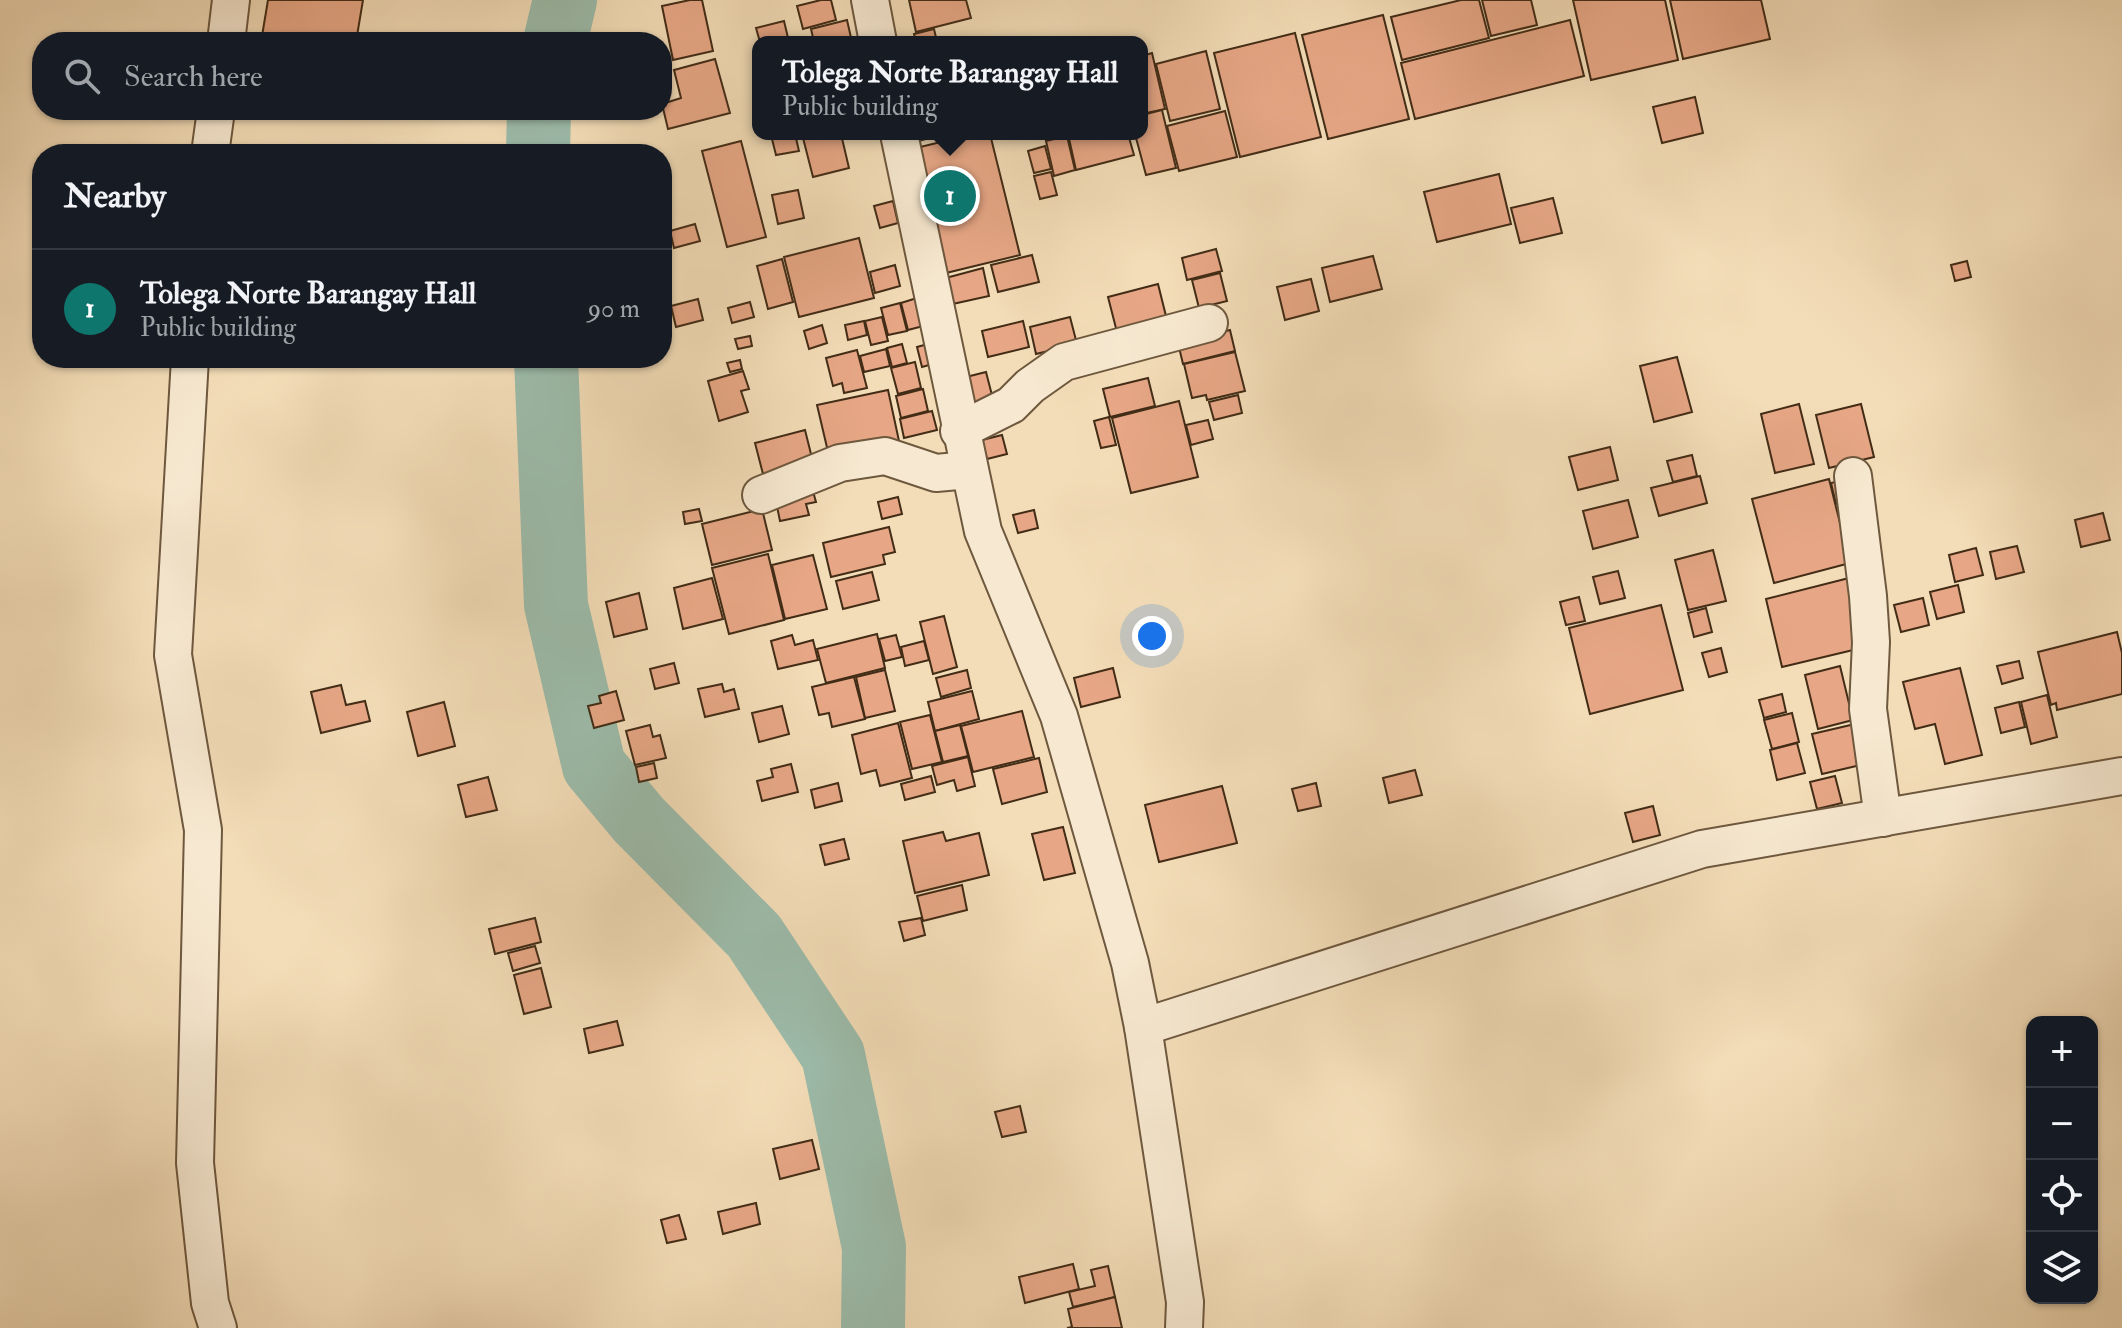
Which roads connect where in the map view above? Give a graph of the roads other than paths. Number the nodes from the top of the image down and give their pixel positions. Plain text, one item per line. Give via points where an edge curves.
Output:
1 (231, 0) edge
2 (870, 0) edge
3 (227, 32) edge
4 (877, 36) edge
5 (215, 120) edge
6 (900, 140) edge
7 (211, 144) edge
8 (1209, 323) dead end
9 (189, 368) edge
10 (959, 431) junction
11 (969, 470) junction
12 (1853, 476) dead end
13 (761, 495) dead end
14 (2122, 776) edge
15 (1883, 818) junction
16 (1143, 1027) junction
17 (218, 1328) edge
18 (1184, 1328) edge

1 - 3 street
2 - 4 street
5 - 7 street
6 - 10 street
8 - 10 street via 1064,362 1011,405
9 - 17 street via 173,655 203,830 195,1163 210,1303
10 - 11 street
11 - 13 street via 936,473 885,456 840,463
11 - 16 street via 983,531 1059,716 1130,963
12 - 15 street via 1870,627 1868,709
14 - 15 street
15 - 16 street via 1702,849
16 - 18 street via 1185,1302

